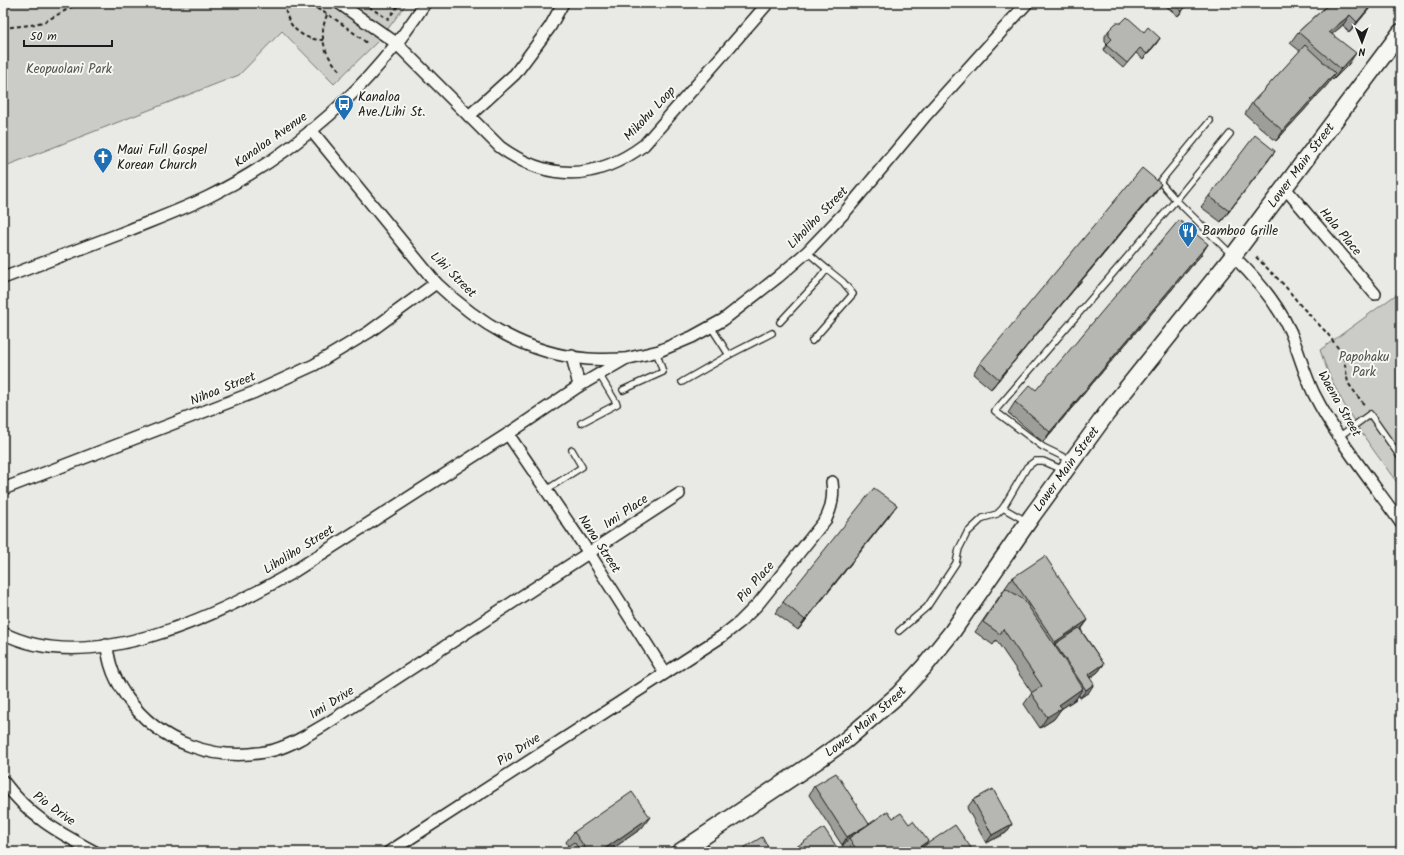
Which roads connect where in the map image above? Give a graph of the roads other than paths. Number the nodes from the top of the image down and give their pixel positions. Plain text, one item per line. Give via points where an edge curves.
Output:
1 (339, 3) edge
2 (425, 3) edge
3 (563, 3) edge
4 (768, 3) edge
5 (1027, 3) edge
6 (1401, 32) edge
7 (396, 43) junction
8 (469, 116) junction
9 (1210, 121) dead end
10 (311, 130) junction
11 (1230, 134) dead end
12 (1285, 188) junction
13 (1176, 200) junction
14 (807, 252) junction
15 (1233, 256) junction
16 (827, 269) junction
17 (3, 278) edge
18 (436, 282) junction
19 (1375, 294) dead end
20 (780, 322) dead end
21 (711, 326) junction
22 (772, 333) dead end
23 (812, 341) dead end
24 (656, 351) junction
25 (729, 355) junction
26 (572, 356) junction
27 (625, 359) junction
28 (600, 374) junction
29 (682, 382) dead end
30 (579, 386) junction
31 (623, 390) dead end
32 (581, 423) dead end
33 (508, 434) junction
34 (1340, 436) junction
35 (572, 450) dead end
36 (1401, 458) edge
37 (1068, 466) junction
38 (832, 482) dead end
39 (3, 489) edge
40 (546, 490) junction
41 (678, 494) dead end
42 (1003, 508) junction
43 (1028, 522) junction
44 (1401, 523) edge
45 (589, 553) junction
46 (899, 631) dead end
47 (3, 633) edge
48 (106, 645) junction
49 (664, 673) junction
50 (3, 781) edge
51 (95, 852) edge
52 (389, 852) edge
53 (680, 852) edge

1 - 7 street, Mikohu Loop
2 - 7 street, Kanaloa Avenue
3 - 8 street via 550,27 515,74
4 - 8 street, Mikohu Loop via 644,145 615,164 564,173 530,165 500,147
5 - 14 street, Liholiho Street via 926,115 846,212
6 - 12 street, Lower Main Street
7 - 8 street, Mikohu Loop
7 - 10 street, Kanaloa Avenue via 368,77
9 - 13 lane via 1160,182
10 - 17 street, Kanaloa Avenue via 266,163 209,197
10 - 18 street, Lihi Street
11 - 13 lane
12 - 15 street, Lower Main Street
12 - 19 street, Hala Place
13 - 15 lane
13 - 37 lane via 996,411
14 - 16 lane
14 - 21 street, Liholiho Street via 723,320
15 - 34 street, Waena Street via 1248,270 1279,310 1314,394
15 - 37 street, Lower Main Street via 1107,413
16 - 20 lane
16 - 23 lane via 853,294
18 - 26 street, Lihi Street via 484,323 516,340
18 - 39 street, Nihoa Street via 369,332 314,365 255,392
21 - 24 street, Liholiho Street via 692,337
21 - 25 lane
22 - 25 lane
24 - 27 street, Liholiho Street
24 - 31 lane via 663,372
25 - 29 lane
26 - 27 street, Lihi Street via 588,359
26 - 30 street
27 - 28 street, Liholiho Street
28 - 30 street, Liholiho Street
28 - 32 lane via 617,404
30 - 33 street, Liholiho Street
33 - 40 street, Nana Street
33 - 48 street, Liholiho Street via 253,595 175,629
34 - 36 lane via 1370,414
34 - 44 street, Waena Street
35 - 40 lane via 582,467
37 - 42 lane via 1035,461 1027,467
37 - 43 street, Lower Main Street
38 - 49 street, Pio Place via 832,505 826,519 758,604 721,637
40 - 45 street, Nana Street
41 - 45 street, Imi Place
42 - 43 lane
42 - 46 lane via 997,514 983,518 967,534 959,550 956,564 927,607
43 - 53 street, Lower Main Street via 952,632 899,694 846,740
45 - 48 street, Imi Drive via 326,724 275,750 230,755 208,752 166,735 133,706 120,687 111,667
45 - 49 street, Nana Street
47 - 48 street, Liholiho Street via 31,644 51,648
49 - 52 street, Pio Drive
50 - 51 street, Pio Drive via 36,817

